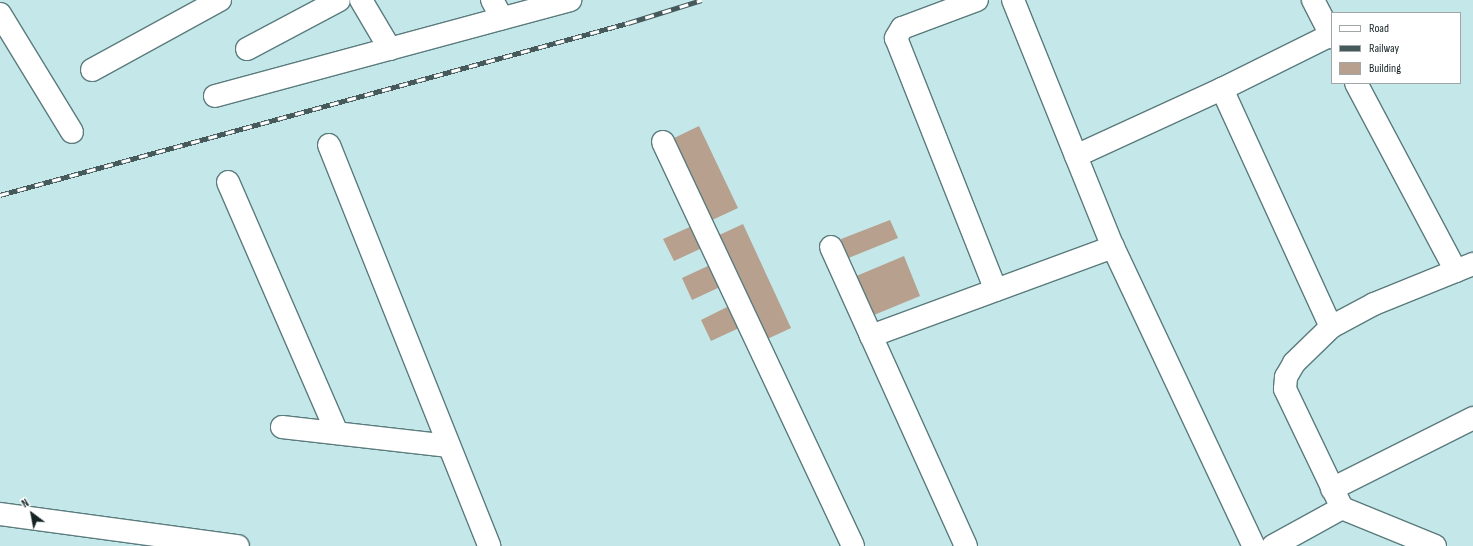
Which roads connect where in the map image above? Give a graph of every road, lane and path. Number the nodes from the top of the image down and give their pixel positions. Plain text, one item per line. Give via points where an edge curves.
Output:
1 (339, 0) edge
2 (361, 0) edge
3 (570, 0) edge
4 (977, 0) edge
5 (1013, 0) edge
6 (1313, 0) edge
7 (207, 3) edge
8 (497, 9) edge
9 (0, 14) edge
10 (1331, 34) edge
11 (1331, 36) edge
12 (247, 49) dead end
13 (390, 49) junction
14 (92, 70) dead end
15 (1357, 84) edge
16 (1222, 90) junction
17 (215, 96) dead end
18 (72, 132) dead end
19 (663, 142) dead end
20 (329, 145) dead end
21 (1076, 156) junction
22 (228, 182) dead end
23 (831, 247) dead end
24 (1113, 248) junction
25 (1465, 268) edge
26 (996, 290) junction
27 (1331, 327) junction
28 (871, 336) junction
29 (1473, 418) edge
30 (282, 427) dead end
31 (337, 433) junction
32 (449, 446) junction
33 (1337, 499) junction
34 (0, 514) edge
35 (238, 546) edge
36 (489, 546) edge
37 (853, 546) edge
38 (966, 546) edge
39 (1254, 546) edge
40 (1273, 546) edge
41 (1435, 546) edge

1 - 12 street
2 - 13 street
3 - 8 street
4 - 26 street via 902,28 896,38
5 - 21 street
6 - 10 street
7 - 14 street
8 - 13 street
9 - 18 street
11 - 16 street
13 - 17 street
15 - 25 street
16 - 21 street
16 - 27 street
19 - 37 street
20 - 32 street
21 - 24 street
22 - 31 street
23 - 28 street
24 - 26 street
24 - 39 street
25 - 27 street via 1374,304
26 - 28 street
27 - 33 street via 1294,362 1286,377 1285,389
28 - 38 street
29 - 33 street
30 - 31 street
31 - 32 street
32 - 36 street
33 - 40 street
33 - 41 street
34 - 35 street

